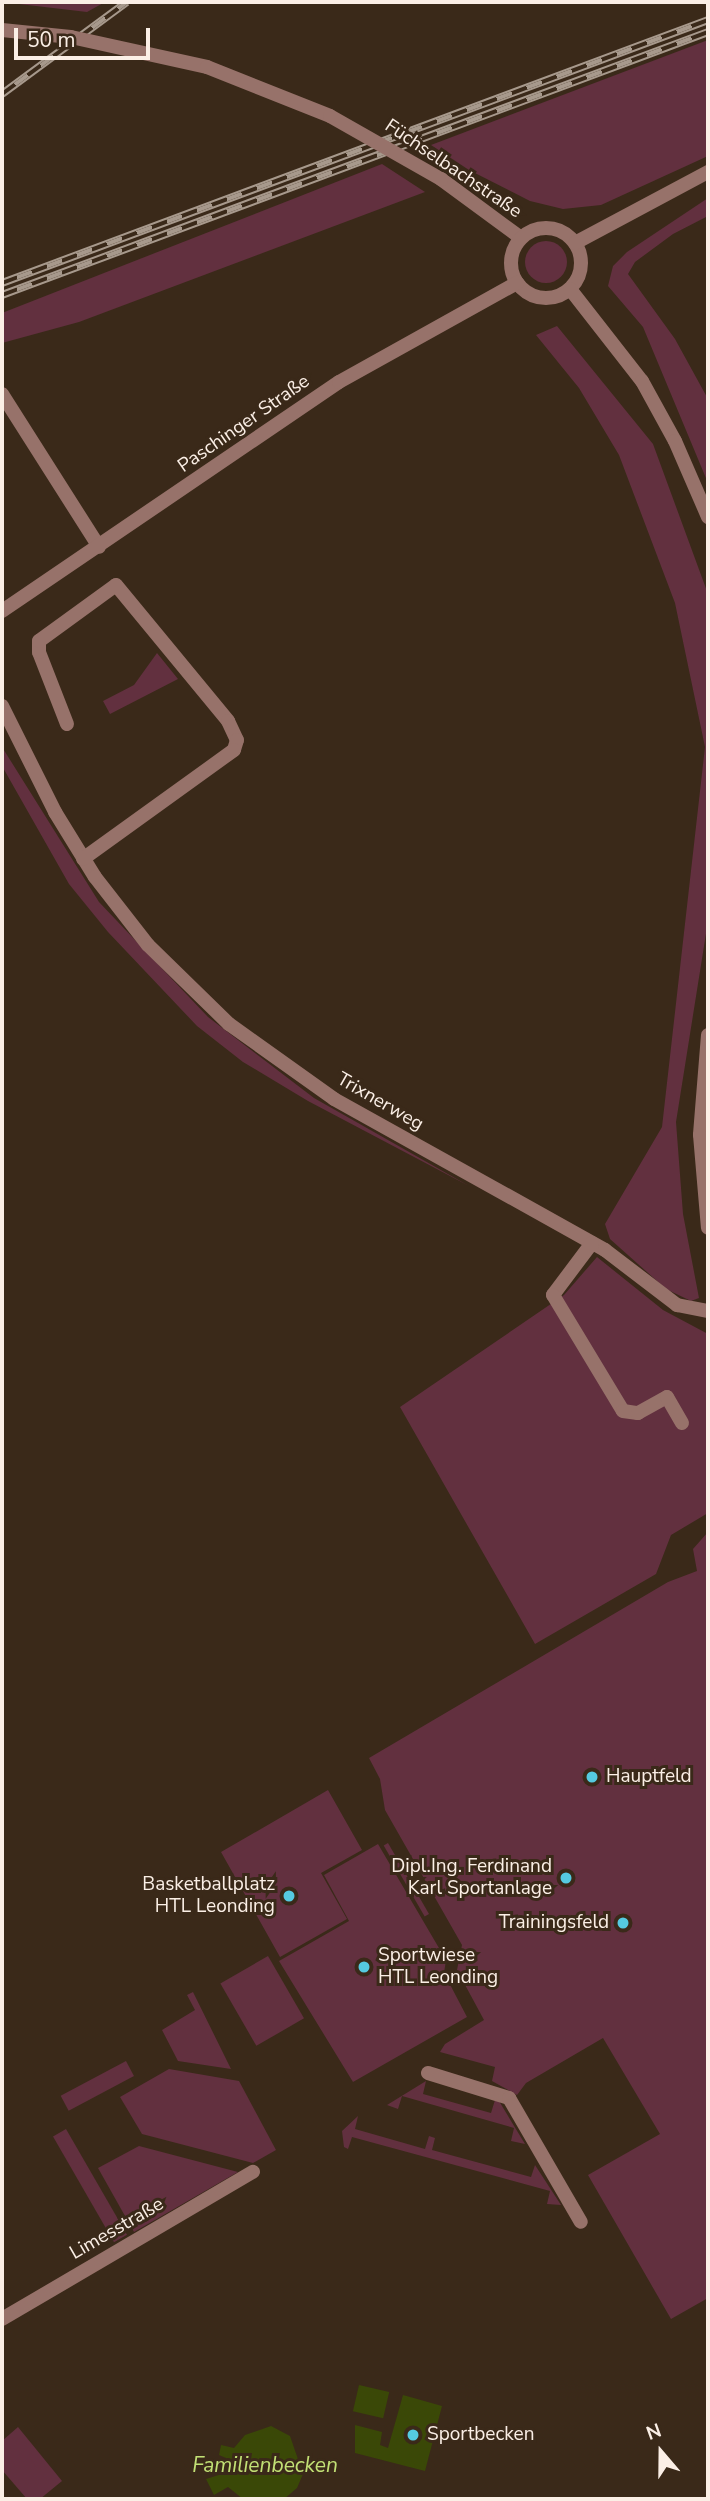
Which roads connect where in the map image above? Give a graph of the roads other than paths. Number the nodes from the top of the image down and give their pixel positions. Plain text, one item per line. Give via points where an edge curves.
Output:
1 (2, 30) edge
2 (708, 172) edge
3 (521, 238) junction
4 (575, 243) junction
5 (517, 283) junction
6 (570, 289) junction
7 (2, 394) edge
8 (708, 517) edge
9 (99, 547) junction
10 (2, 611) edge
11 (2, 706) edge
12 (67, 724) dead end
13 (83, 859) junction
14 (708, 1035) edge
15 (708, 1228) edge
16 (592, 1243) junction
17 (708, 1311) edge
18 (682, 1423) dead end
19 (428, 2073) dead end
20 (253, 2172) dead end
21 (581, 2222) dead end
22 (2, 2319) edge

1 - 3 street, Füchselbachstraße, bridge via 71,37 207,67 330,116 441,179
2 - 4 street
3 - 4 street via 555,229
3 - 5 street via 511,262
4 - 6 street via 581,267
5 - 6 street via 533,296 545,298
5 - 9 street, Paschinger Straße via 348,375
6 - 8 street via 642,381
7 - 9 street
9 - 10 street, Paschinger Straße
11 - 13 street, Trixnerweg
12 - 13 street via 38,652 39,642 116,585 228,721 237,740 234,750
13 - 16 street, Trixnerweg via 148,945 247,1038 334,1100
14 - 15 street via 700,1135
16 - 17 street, Trixnerweg via 677,1305
16 - 18 street via 553,1295 623,1411 638,1412 667,1397
19 - 21 street via 509,2098
20 - 22 street, Limesstraße

